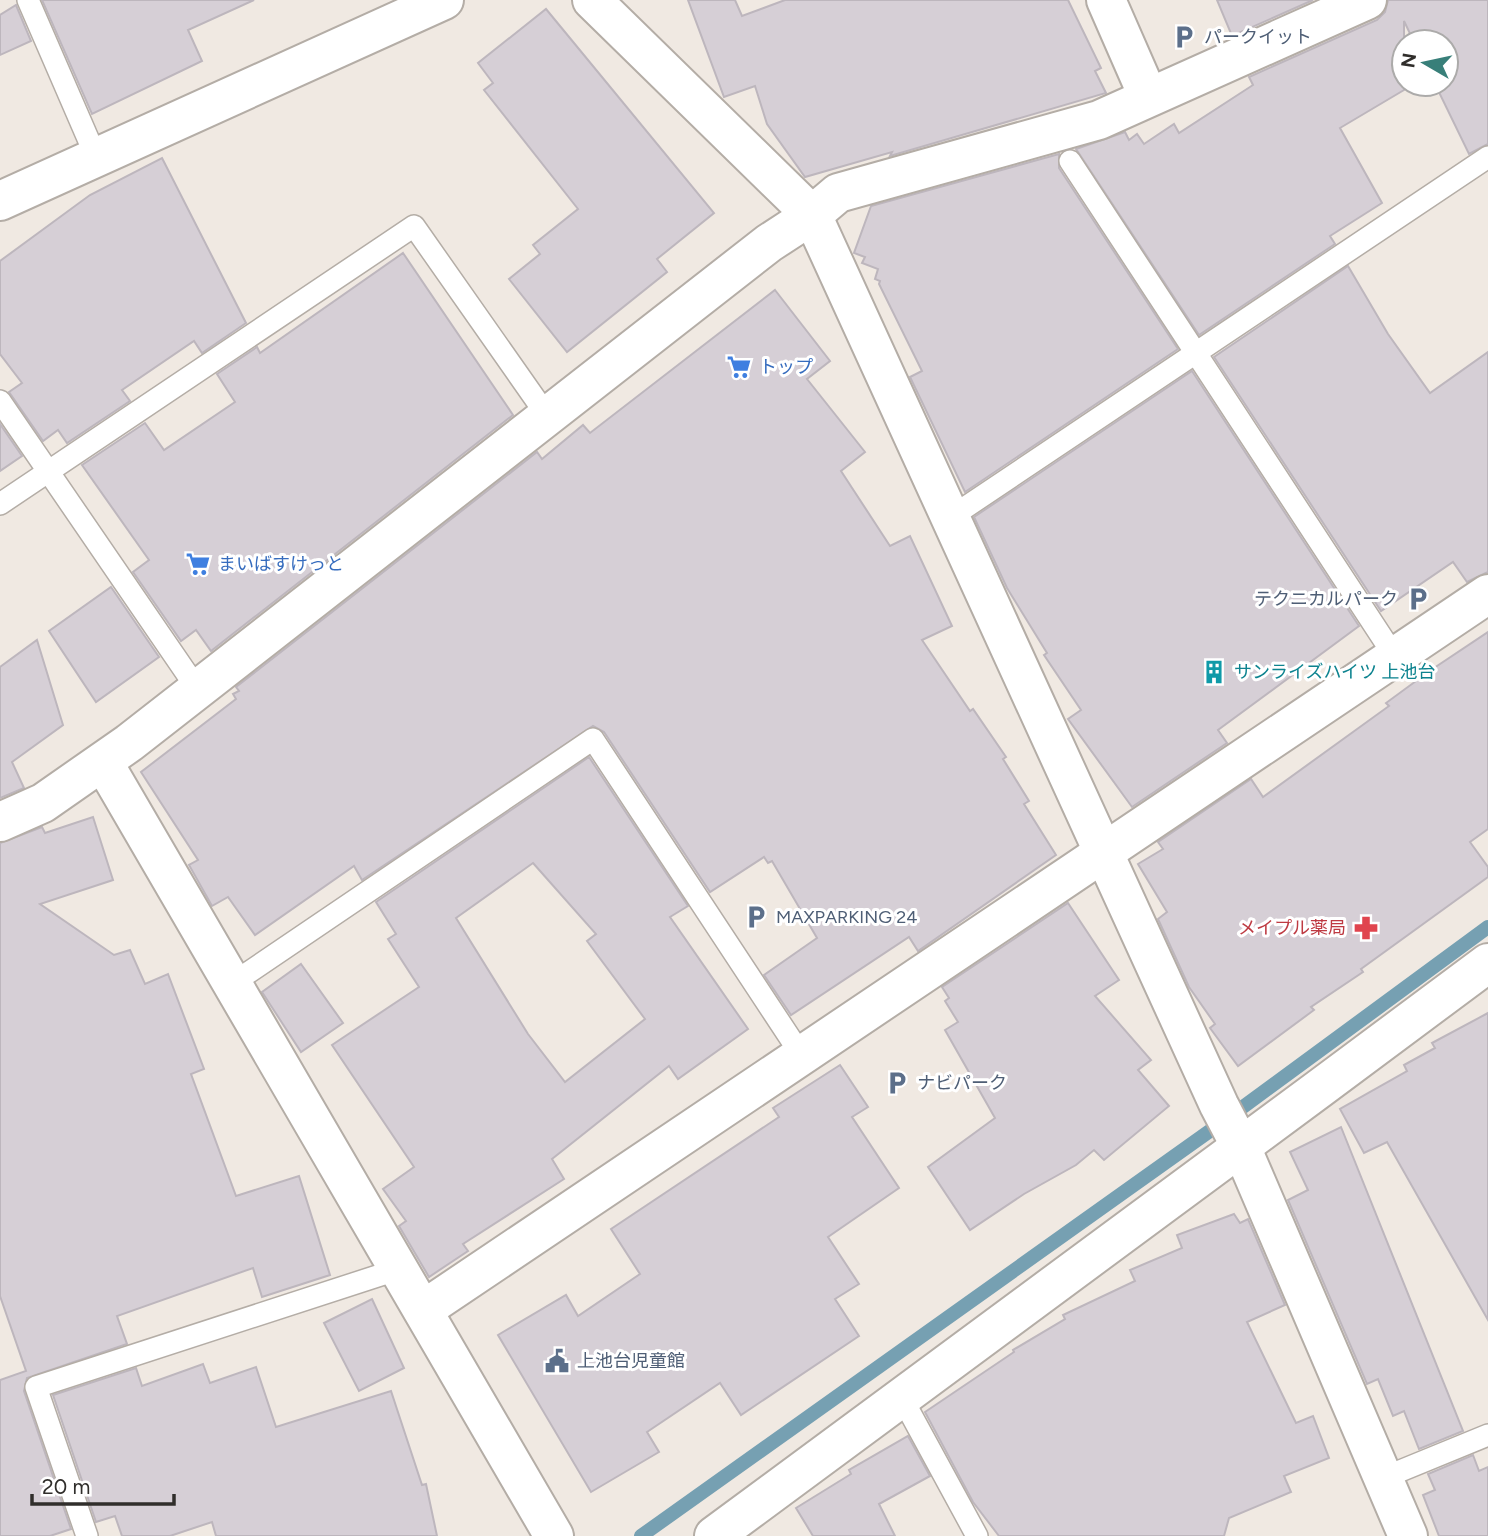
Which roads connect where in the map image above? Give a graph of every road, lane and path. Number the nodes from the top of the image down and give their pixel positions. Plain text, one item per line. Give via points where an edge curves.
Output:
1 (27, 0) edge
2 (444, 0) edge
3 (592, 0) edge
4 (1106, 0) edge
5 (1367, 0) edge
6 (1148, 96) junction
7 (96, 158) junction
8 (1488, 158) edge
9 (1070, 161) dead end
10 (0, 201) edge
11 (812, 215) junction
12 (1195, 354) junction
13 (0, 401) edge
14 (548, 416) junction
15 (48, 471) junction
16 (0, 504) edge
17 (951, 517) junction
18 (1488, 594) edge
19 (1395, 657) junction
20 (198, 690) junction
21 (103, 762) junction
22 (0, 822) edge
23 (1105, 852) junction
24 (1488, 963) edge
25 (233, 983) junction
26 (802, 1056) junction
27 (1242, 1149) junction
28 (399, 1269) junction
29 (423, 1310) junction
30 (902, 1398) junction
31 (1488, 1435) edge
32 (1383, 1478) junction
33 (87, 1536) edge
34 (554, 1536) edge
35 (714, 1536) edge
36 (977, 1536) edge
37 (1408, 1536) edge

1 - 7 lane
2 - 7 street
3 - 11 street
4 - 6 street
5 - 6 street
6 - 11 street via 1099,120 838,193
7 - 10 street
8 - 12 lane
9 - 12 lane
11 - 14 street via 769,243
11 - 17 street
12 - 17 lane
12 - 19 lane
13 - 15 lane
14 - 15 lane via 414,226
14 - 20 street
15 - 16 lane
15 - 20 lane
17 - 23 street
18 - 19 street
19 - 23 street
20 - 21 street
21 - 22 street via 43,803
21 - 25 street
23 - 26 street
23 - 27 street
24 - 27 street via 1329,1078
25 - 26 lane via 593,739
25 - 28 street
26 - 29 street
27 - 30 street
27 - 32 street
28 - 29 street
28 - 33 lane via 36,1387
29 - 34 street
30 - 35 street
30 - 36 lane
31 - 32 lane
32 - 37 street

